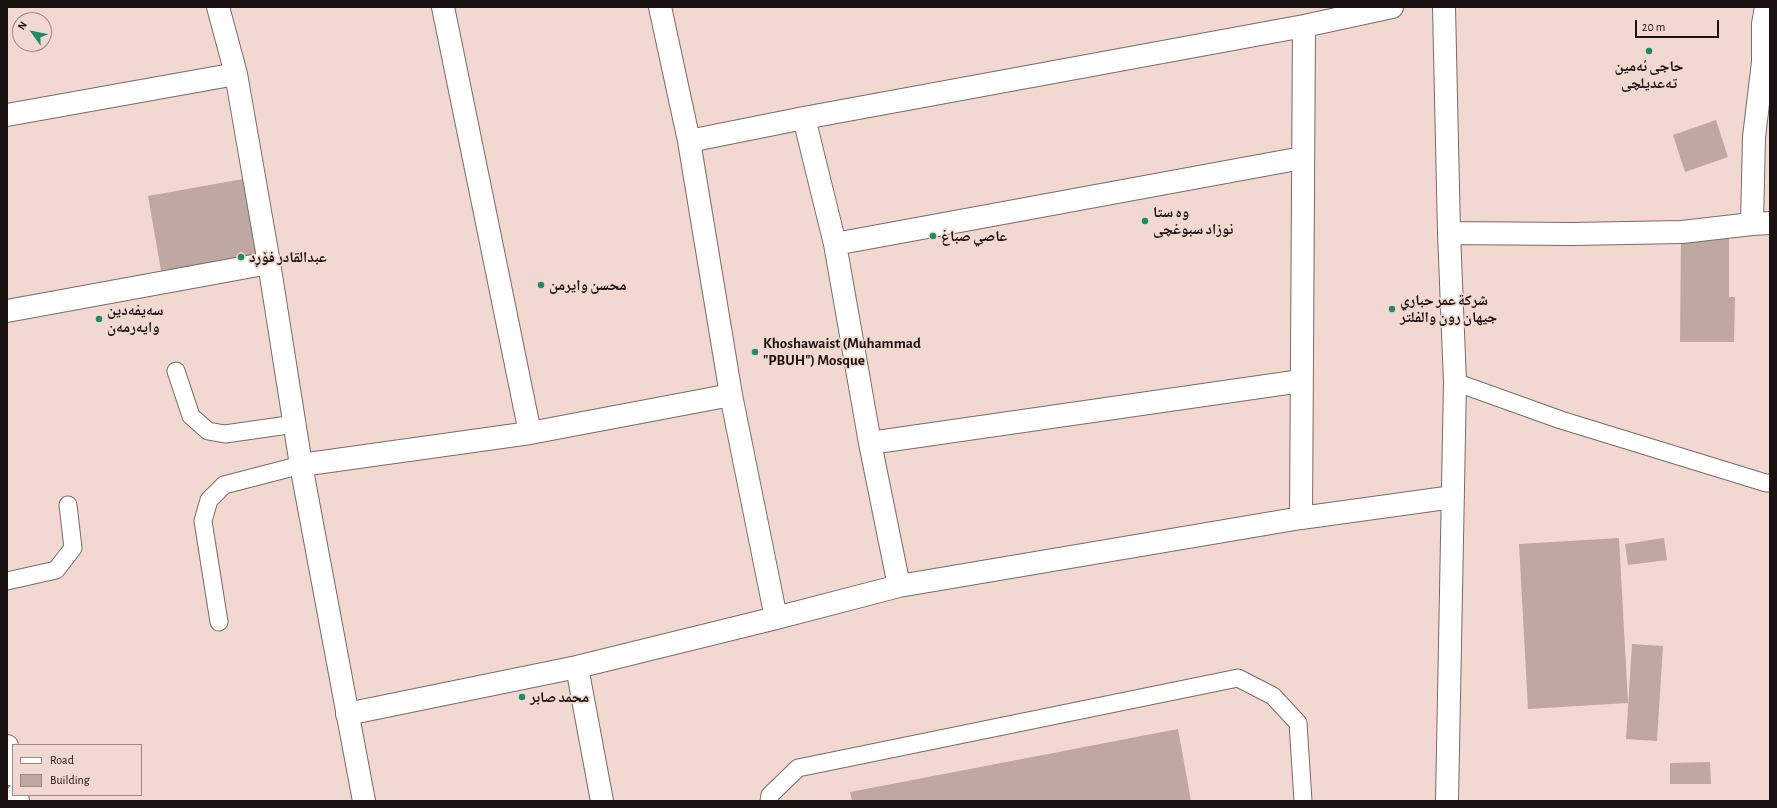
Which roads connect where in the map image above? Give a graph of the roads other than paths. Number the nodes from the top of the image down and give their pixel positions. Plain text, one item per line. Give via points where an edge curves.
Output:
1 (218, 7) edge
2 (443, 7) edge
3 (660, 7) edge
4 (1392, 7) edge
5 (1444, 7) edge
6 (1766, 7) edge
7 (1304, 26) junction
8 (1766, 62) edge
9 (236, 74) junction
10 (7, 115) edge
11 (804, 118) junction
12 (689, 141) junction
13 (1302, 158) junction
14 (1761, 224) edge
15 (1449, 233) junction
16 (835, 244) junction
17 (269, 263) junction
18 (7, 311) edge
19 (176, 371) dead end
20 (1301, 381) junction
21 (1455, 382) junction
22 (731, 396) junction
23 (295, 424) junction
24 (530, 433) junction
25 (870, 443) junction
26 (301, 465) junction
27 (1769, 486) edge
28 (1453, 497) junction
29 (68, 505) dead end
30 (1301, 518) junction
31 (7, 580) edge
32 (899, 586) junction
33 (776, 618) junction
34 (219, 622) dead end
35 (577, 667) junction
36 (347, 714) junction
37 (7, 746) edge
38 (12, 770) edge
39 (364, 801) edge
40 (602, 801) edge
41 (769, 801) edge
42 (1303, 801) edge
43 (1448, 801) edge

1 - 9 street
2 - 24 street
3 - 12 street
4 - 7 street
5 - 15 street
6 - 8 street via 1763,24
7 - 11 street
7 - 13 street
8 - 14 street via 1754,137
9 - 10 street
9 - 17 street
11 - 12 street
11 - 16 street
12 - 22 street
13 - 16 street
13 - 20 street
14 - 15 street via 1682,232
15 - 21 street
16 - 25 street
17 - 18 street
17 - 23 street
19 - 23 lane via 191,416 208,431 225,434
20 - 25 street
20 - 30 street
21 - 27 lane via 1560,420
21 - 28 street
22 - 24 street
22 - 33 street
23 - 26 street
24 - 26 street
25 - 32 street
26 - 34 lane via 224,485 209,500 203,521
26 - 36 street
28 - 30 street
28 - 43 street
29 - 31 lane via 73,548 56,570
30 - 32 street
32 - 33 street
33 - 35 street
35 - 36 street
35 - 40 street
36 - 39 street
37 - 38 street
41 - 42 lane via 770,795 798,768 1238,678 1273,696 1298,723

